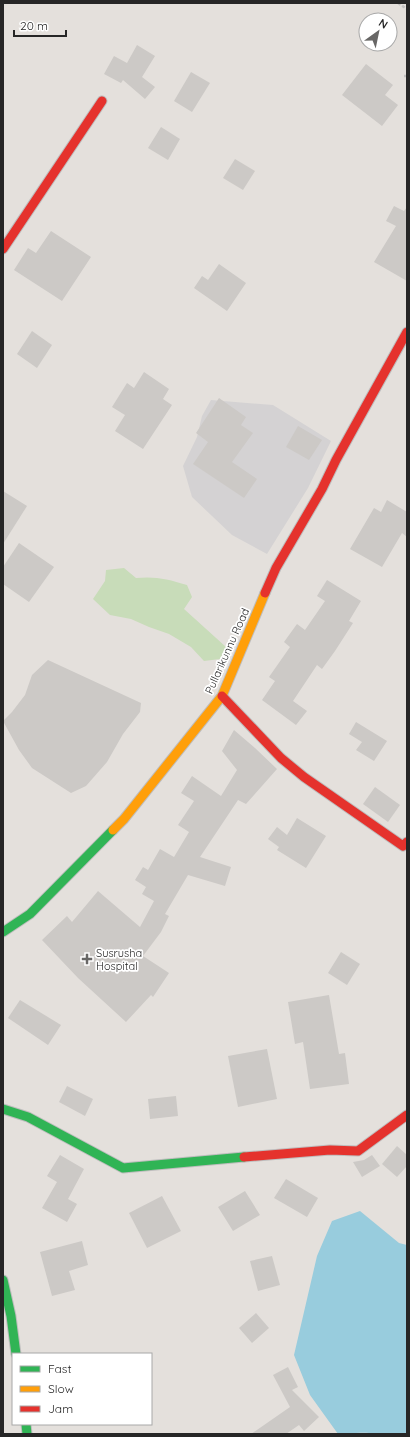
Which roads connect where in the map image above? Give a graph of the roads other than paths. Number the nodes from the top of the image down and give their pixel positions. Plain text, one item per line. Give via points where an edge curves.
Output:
1 (102, 101) dead end
2 (3, 249) edge
3 (407, 332) edge
4 (222, 696) junction
5 (407, 842) edge
6 (3, 932) edge
7 (3, 1109) edge
8 (407, 1115) edge
9 (3, 1280) edge
10 (16, 1353) edge

1 - 2 street
3 - 4 street, Pullarikunnu Road via 276,568
4 - 5 street via 281,758 304,777 403,846
4 - 6 street, Pullarikunnu Road via 124,819 30,914
7 - 8 street via 28,1117 123,1168 330,1150 358,1150
9 - 10 street

